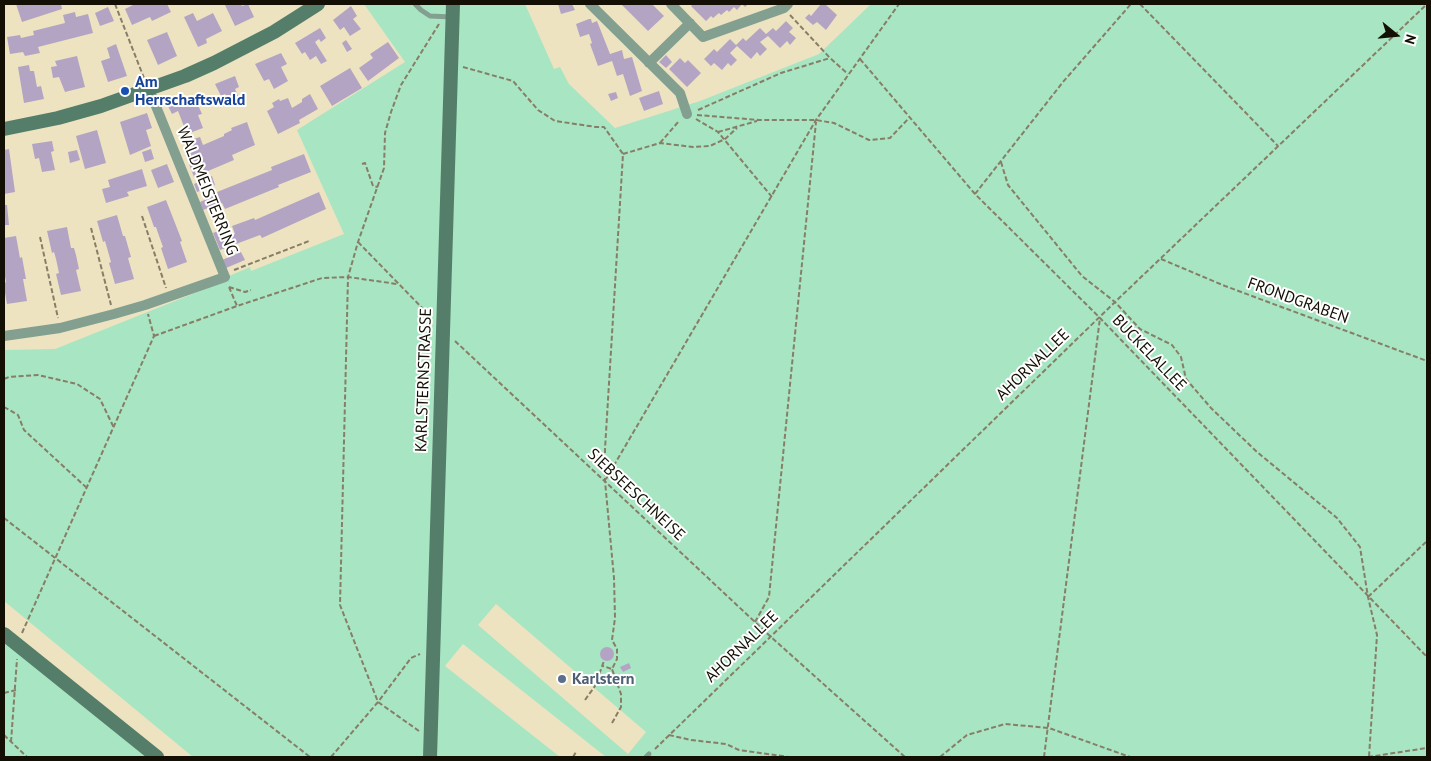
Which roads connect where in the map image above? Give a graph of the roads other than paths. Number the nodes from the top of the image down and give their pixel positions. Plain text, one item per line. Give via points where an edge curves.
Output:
1 (318, 4) edge
2 (415, 4) edge
3 (590, 4) edge
4 (670, 4) edge
5 (786, 6) edge
6 (450, 13) edge
7 (690, 23) junction
8 (649, 63) junction
9 (149, 89) junction
10 (687, 114) road end
11 (4, 129) edge
12 (4, 336) edge
13 (4, 634) edge
14 (156, 757) edge
15 (430, 757) edge

1 - 9 street via 274,32 214,63
2 - 6 lane via 430,16
3 - 8 street
4 - 7 street
5 - 7 street via 703,37
6 - 15 street, KARLSTERNSTRASSE via 444,330
7 - 8 street
8 - 10 street via 680,93
9 - 11 street via 58,118
9 - 12 street, WALDMEISTERRING via 225,275 114,314 60,328
13 - 14 street

